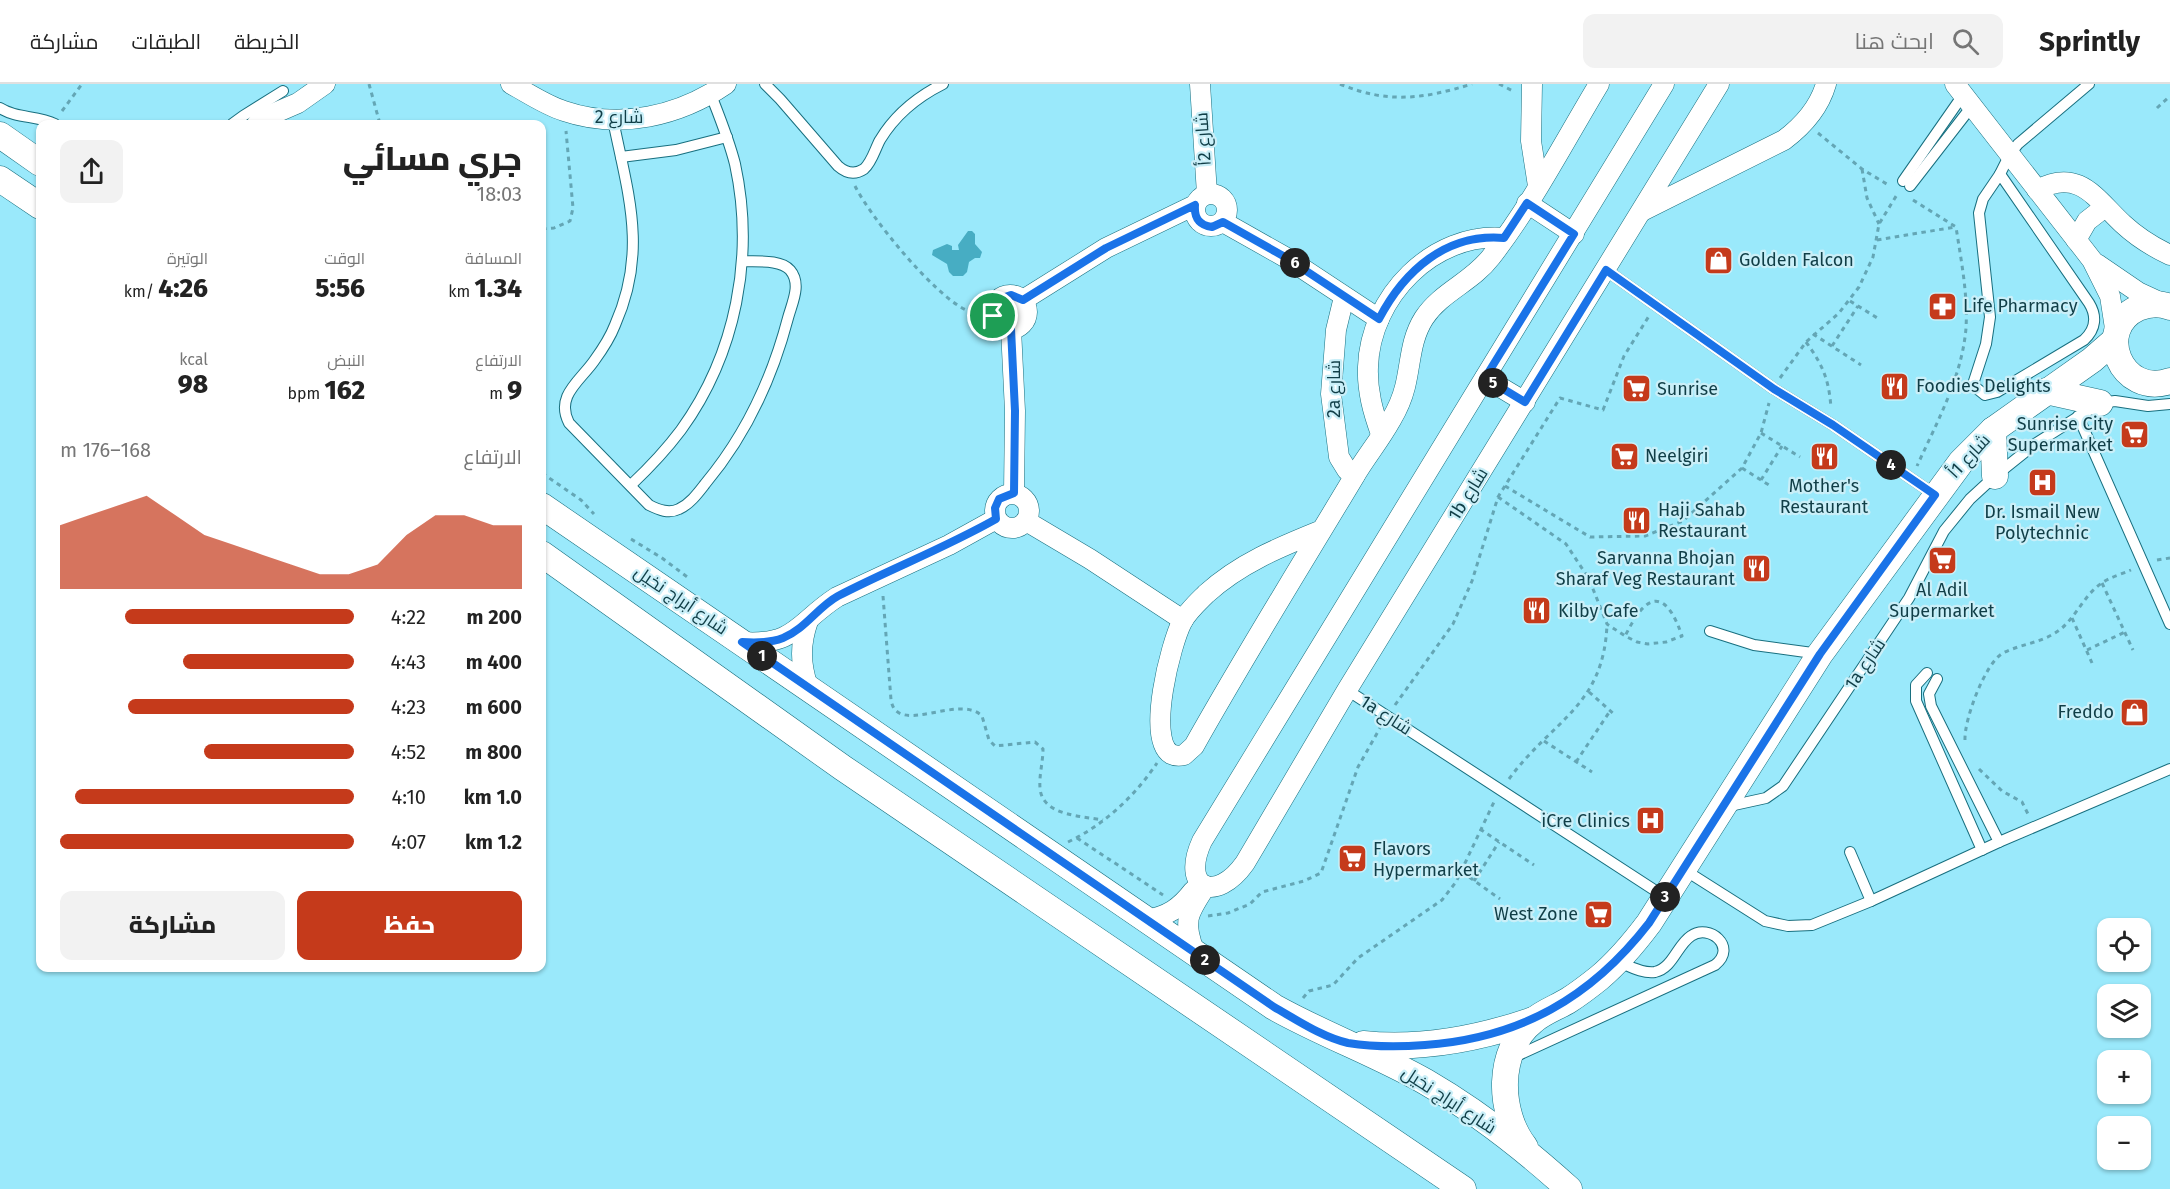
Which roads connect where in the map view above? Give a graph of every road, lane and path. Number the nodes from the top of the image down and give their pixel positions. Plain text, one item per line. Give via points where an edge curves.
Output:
1 (82, 84) edge
2 (325, 84) edge
3 (369, 84) edge
4 (511, 84) edge
5 (765, 84) edge
6 (943, 84) edge
7 (1200, 84) edge
8 (1340, 84) edge
9 (1472, 84) edge
10 (1532, 84) edge
11 (1599, 84) edge
12 (1664, 84) edge
13 (1719, 84) edge
14 (1826, 84) edge
15 (2089, 84) edge
16 (718, 89) edge
17 (287, 93) edge
18 (1963, 95) edge
19 (2170, 96) edge
20 (0, 108) edge
21 (2157, 108) dead end
22 (564, 111) junction
23 (45, 120) edge
24 (57, 120) edge
25 (238, 120) edge
26 (264, 120) edge
27 (282, 120) edge
28 (379, 120) edge
29 (613, 120) junction
30 (1804, 123) junction
31 (0, 135) edge
32 (728, 137) junction
33 (2010, 154) junction
34 (621, 157) junction
35 (36, 160) edge
36 (1862, 169) junction
37 (856, 173) junction
38 (2000, 174) junction
39 (0, 179) edge
40 (1907, 188) joint
41 (2037, 190) junction
42 (1533, 194) junction
43 (1201, 200) junction
44 (36, 203) edge
45 (2105, 207) junction
46 (1641, 211) junction
47 (1879, 224) junction
48 (1956, 227) junction
49 (546, 229) edge
50 (1574, 234) junction
51 (1504, 238) junction
52 (1877, 240) junction
53 (2076, 240) junction
54 (2170, 255) edge
55 (2092, 260) junction
56 (742, 261) junction
57 (1606, 270) junction
58 (1344, 297) junction
59 (1023, 300) junction
60 (1850, 301) junction
61 (1657, 305) junction
62 (1858, 306) junction
63 (2168, 306) edge
64 (993, 316) junction
65 (1379, 319) junction
66 (1879, 319) dead end
67 (1011, 329) junction
68 (1813, 334) junction
69 (2116, 338) junction
70 (1806, 342) junction
71 (1832, 346) junction
72 (1860, 365) dead end
73 (1485, 378) junction
74 (2134, 378) junction
75 (2170, 381) edge
76 (2056, 384) junction
77 (1774, 389) junction
78 (1525, 402) junction
79 (2100, 403) junction
80 (2170, 404) edge
81 (2078, 416) junction
82 (1833, 425) junction
83 (1993, 430) junction
84 (1761, 433) junction
85 (1381, 434) junction
86 (1782, 446) junction
87 (1800, 457) dead end
88 (1742, 468) junction
89 (1355, 476) junction
90 (1995, 476) junction
91 (1911, 479) junction
92 (1761, 480) junction
93 (631, 485) junction
94 (1504, 486) junction
95 (1772, 487) dead end
96 (1014, 493) junction
97 (1935, 495) junction
98 (1498, 497) junction
99 (546, 509) edge
100 (996, 519) junction
101 (1026, 521) junction
102 (1322, 530) junction
103 (546, 557) edge
104 (2170, 558) edge
105 (2142, 564) junction
106 (881, 576) junction
107 (2102, 583) junction
108 (2072, 618) junction
109 (1183, 620) junction
110 (808, 621) junction
111 (1607, 624) junction
112 (2170, 624) edge
113 (1710, 631) dead end
114 (2125, 632) junction
115 (1624, 636) junction
116 (742, 642) junction
117 (2087, 650) junction
118 (2133, 651) dead end
119 (1820, 654) junction
120 (2092, 663) dead end
121 (1927, 673) dead end
122 (1937, 679) dead end
123 (808, 687) junction
124 (1347, 690) junction
125 (1589, 692) junction
126 (1610, 711) junction
127 (1615, 715) dead end
128 (1387, 716) junction
129 (1544, 741) junction
130 (1966, 746) dead end
131 (1166, 750) junction
132 (1576, 762) junction
133 (1974, 763) dead end
134 (2170, 769) edge
135 (1592, 772) dead end
136 (1501, 790) junction
137 (1722, 808) junction
138 (1103, 820) junction
139 (2034, 827) junction
140 (1480, 829) junction
141 (1077, 838) junction
142 (1500, 842) junction
143 (1999, 842) junction
144 (1982, 850) junction
145 (1048, 852) junction
146 (1850, 852) dead end
147 (1534, 865) dead end
148 (1683, 869) junction
149 (1462, 872) junction
150 (1474, 880) junction
151 (1203, 884) junction
152 (1665, 898) junction
153 (1500, 899) dead end
154 (1871, 901) junction
155 (1188, 905) junction
156 (1146, 920) junction
157 (1195, 953) junction
158 (1617, 961) junction
159 (1292, 1017) junction
160 (1533, 1020) junction
161 (1347, 1042) junction
162 (1509, 1059) junction
163 (1541, 1163) junction
164 (1463, 1189) edge
165 (1569, 1189) edge

1 - 24 path
2 - 17 street
3 - 28 path
4 - 22 street, شارع 2
5 - 37 lane via 838,166
6 - 37 lane via 908,106 880,141 867,166
7 - 43 street, شارع 2أ
8 - 9 path via 1382,97 1404,98
10 - 42 street
11 - 42 street
12 - 50 street
13 - 46 street, 1b شارع
14 - 30 street
15 - 33 lane
16 - 29 street, شارع 2 via 694,104 664,114
16 - 32 lane
17 - 25 lane
17 - 26 street via 282,109
17 - 27 street
18 - 33 street
18 - 40 lane
19 - 21 path
20 - 23 lane
22 - 29 street, شارع 2
22 - 49 path via 573,208 570,221
29 - 34 lane
30 - 36 path
30 - 46 street via 1773,146
31 - 35 street
32 - 34 lane via 676,150
32 - 56 lane via 739,187
33 - 38 lane
33 - 41 street
34 - 93 lane via 633,213 634,252 628,291 605,345 569,390 564,406 569,423
36 - 47 path via 1867,198
36 - 47 path via 1899,191
37 - 64 path via 854,183 859,192 928,280 965,309
38 - 38 lane via 1983,199 1979,213 1990,317 1974,381 1985,395 1997,392 2084,340 2094,322 2089,303
39 - 44 street
40 - 48 path
41 - 45 street via 2059,182 2072,183 2094,194
41 - 53 street
42 - 50 street
42 - 51 street
43 - 58 street via 1214,194 1226,202 1227,216 1223,222
43 - 59 street via 1106,248
45 - 53 street via 2087,221
45 - 54 street via 2140,238
46 - 57 street, 1b شارع
47 - 52 path
48 - 52 path
48 - 91 path via 1965,284 1966,328 1958,371
50 - 73 street
51 - 65 street via 1460,242 1425,261 1390,297
51 - 85 street via 1481,268 1436,303 1424,318 1415,335 1401,399
52 - 60 path via 1867,272
53 - 55 street
55 - 63 street via 2124,284
55 - 69 street via 2110,296
56 - 93 lane via 733,315 717,367 680,430
56 - 93 lane via 786,266 796,286 773,368 758,403 718,469 681,508 656,509
57 - 61 lane
57 - 78 street, 1b شارع
58 - 65 street
58 - 89 street, 2a شارع via 1336,330 1331,394 1339,457
59 - 64 street via 1005,296 995,304
59 - 67 street via 1026,318
60 - 62 path
60 - 68 path
61 - 77 lane
61 - 94 path via 1624,356 1603,410 1560,398
62 - 66 path
62 - 71 path
63 - 69 street via 2135,310 2120,325
64 - 67 street via 1000,326
65 - 85 street via 1368,365 1373,412
67 - 96 street
68 - 70 path
68 - 71 path
69 - 74 street via 2119,362
69 - 76 street
70 - 77 path
70 - 82 path via 1829,383
71 - 72 path
73 - 78 street
73 - 151 street via 1202,841 1194,869
74 - 75 street via 2156,384
74 - 76 street via 2100,376
76 - 79 street
76 - 83 street, شارع 1أ
77 - 82 lane
77 - 84 path
78 - 124 street, 1b شارع
79 - 80 lane
79 - 81 lane, 1a شارع
81 - 90 lane, 1a شارع
81 - 105 lane
82 - 91 lane
83 - 90 street
83 - 97 street, شارع 1أ
84 - 86 path
84 - 88 path
85 - 89 street
86 - 87 path
86 - 92 path
88 - 92 path
88 - 94 path via 1683,521 1645,536 1590,537
89 - 102 street
90 - 137 lane, 1a شارع via 1952,519 1909,598 1783,786 1766,798
91 - 97 lane
92 - 95 path
94 - 98 path
96 - 100 street via 999,499
96 - 101 street via 1027,501 1030,511
97 - 119 street, شارع 1أ
98 - 111 path via 1566,544 1589,579
98 - 128 path via 1472,581 1453,624
99 - 116 street, شارع أبراج نخيل
100 - 101 street via 1011,528
100 - 106 street
101 - 109 street
102 - 109 street via 1262,555 1232,573
102 - 131 street via 1194,746 1184,755
103 - 164 street via 843,768
104 - 105 path
105 - 107 path
105 - 112 lane
106 - 110 street via 837,597
106 - 138 path via 895,710 905,716 970,709 982,717 992,745 1035,742 1042,749 1040,789 1045,802 1055,810
107 - 108 path
107 - 114 path
108 - 117 path
108 - 130 path via 2040,642 2001,654 1993,662 1967,718
109 - 131 street via 1162,693 1160,718
110 - 116 street via 785,637
110 - 123 street via 801,660
111 - 115 path
111 - 125 path via 1604,654
113 - 119 lane via 1754,645
114 - 117 path
114 - 118 path
115 - 115 path via 1652,602 1664,603 1670,609 1682,636 1648,644
116 - 123 street, شارع أبراج نخيل
117 - 120 path
119 - 137 street, شارع 1أ
121 - 144 lane via 1916,685 1916,701
122 - 143 lane via 1929,694 1931,706
123 - 145 street, شارع أبراج نخيل
124 - 128 lane, 1a شارع
124 - 151 street, 1b شارع via 1245,863 1229,882 1213,888
125 - 126 path
125 - 129 path
126 - 127 path
126 - 132 path
128 - 136 lane, 1a شارع
128 - 155 path via 1358,767 1321,873 1262,892 1250,904 1228,913 1205,917
129 - 132 path
129 - 136 path
131 - 138 path via 1127,800
132 - 135 path
133 - 139 path via 1996,786 2022,802
134 - 139 lane
136 - 140 path
136 - 152 lane, 1a شارع
137 - 148 street, شارع 1أ
138 - 141 path
139 - 143 lane
140 - 142 path
140 - 149 path
141 - 145 path
141 - 155 path via 1164,896
142 - 147 path
142 - 150 path
143 - 144 lane
144 - 154 lane
145 - 156 street, شارع أبراج نخيل
146 - 154 lane
148 - 152 street, شارع 1أ
148 - 154 lane via 1777,925 1812,925
149 - 150 path
149 - 159 path via 1434,908 1358,958 1333,985 1309,991
150 - 153 path
151 - 155 street
152 - 158 street, شارع 1أ
155 - 156 street
155 - 157 street via 1188,928
156 - 157 street, شارع أبراج نخيل
157 - 159 street, شارع أبراج نخيل
158 - 160 street, شارع 1أ via 1578,994
158 - 162 lane via 1656,972 1698,933 1712,935 1724,948 1715,965
159 - 161 street, شارع أبراج نخيل
160 - 161 street via 1442,1044 1389,1046
160 - 162 street, شارع 1أ
161 - 163 street, شارع أبراج نخيل via 1435,1088
162 - 163 street, شارع 1أ via 1505,1088 1509,1116 1521,1142
163 - 165 street, شارع أبراج نخيل

